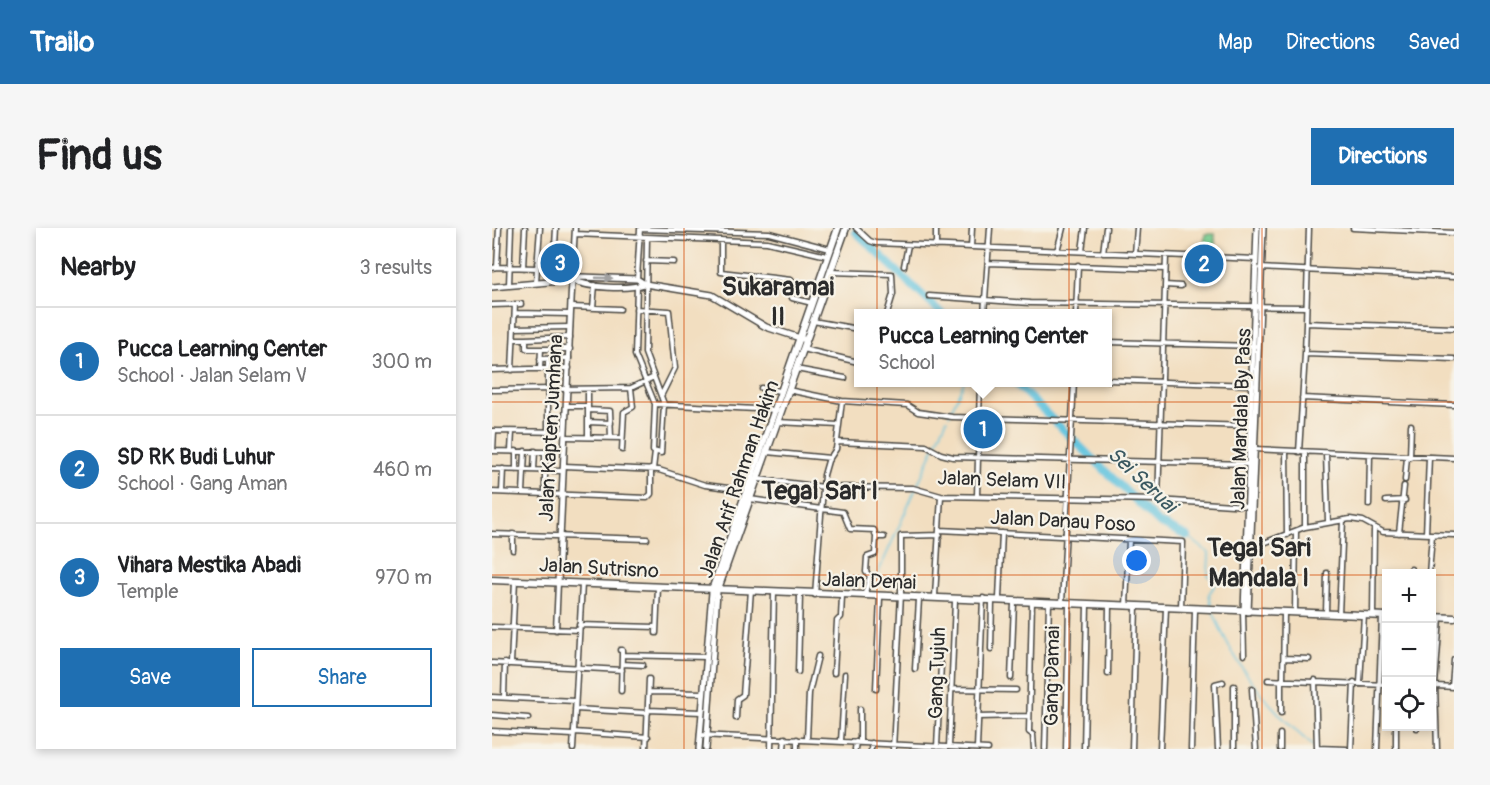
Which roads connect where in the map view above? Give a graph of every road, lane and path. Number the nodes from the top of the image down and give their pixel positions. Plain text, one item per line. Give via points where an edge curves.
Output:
1 (499, 228) edge
2 (511, 228) edge
3 (525, 228) edge
4 (540, 228) edge
5 (556, 228) edge
6 (575, 228) edge
7 (643, 228) edge
8 (838, 228) edge
9 (846, 228) edge
10 (856, 228) edge
11 (936, 228) edge
12 (972, 228) edge
13 (990, 228) edge
14 (1063, 228) edge
15 (1085, 228) edge
16 (1106, 228) edge
17 (1137, 228) edge
18 (1257, 228) edge
19 (1263, 228) edge
20 (1309, 228) edge
21 (1353, 228) edge
22 (722, 230) edge
23 (769, 233) junction
24 (1454, 233) edge
25 (575, 234) junction
26 (640, 238) junction
27 (647, 238) junction
28 (721, 240) junction
29 (805, 241) junction
30 (767, 242) junction
31 (908, 244) junction
32 (936, 246) junction
33 (971, 247) junction
34 (989, 247) junction
35 (830, 249) junction
36 (803, 250) junction
37 (1057, 251) junction
38 (1082, 251) junction
39 (1103, 253) junction
40 (1135, 254) junction
41 (828, 256) junction
42 (1166, 256) junction
43 (1256, 259) junction
44 (646, 261) junction
45 (674, 262) dead end
46 (988, 263) junction
47 (554, 264) junction
48 (574, 265) junction
49 (1078, 265) junction
50 (537, 266) junction
51 (904, 266) dead end
52 (510, 267) junction
53 (495, 268) edge
54 (523, 268) junction
55 (1258, 268) junction
56 (1165, 269) junction
57 (1307, 270) junction
58 (830, 272) junction
59 (1454, 277) edge
60 (637, 279) junction
61 (572, 280) junction
62 (537, 283) junction
63 (645, 284) junction
64 (509, 285) junction
65 (595, 285) junction
66 (1165, 285) junction
67 (637, 286) junction
68 (1181, 286) dead end
69 (492, 287) edge
70 (929, 296) dead end
71 (985, 300) junction
72 (812, 303) junction
73 (515, 304) junction
74 (521, 304) dead end
75 (1076, 304) junction
76 (492, 305) edge
77 (1163, 305) junction
78 (1257, 306) junction
79 (1306, 307) junction
80 (593, 308) junction
81 (620, 309) dead end
82 (636, 309) junction
83 (888, 309) edge
84 (984, 309) edge
85 (1076, 309) edge
86 (645, 310) junction
87 (571, 311) junction
88 (515, 313) junction
89 (813, 321) junction
90 (1305, 323) junction
91 (514, 327) junction
92 (571, 327) junction
93 (1454, 328) edge
94 (854, 329) edge
95 (571, 337) junction
96 (802, 338) junction
97 (514, 339) junction
98 (526, 339) junction
99 (1112, 342) edge
100 (1162, 345) junction
101 (1256, 346) junction
102 (799, 348) junction
103 (541, 349) junction
104 (571, 349) junction
105 (1305, 354) junction
106 (570, 358) junction
107 (540, 359) junction
108 (548, 359) junction
109 (1454, 359) edge
110 (854, 361) edge
111 (569, 368) junction
112 (540, 369) junction
113 (548, 369) junction
114 (795, 369) junction
115 (492, 370) edge
116 (512, 370) junction
117 (654, 377) junction
118 (845, 378) dead end
119 (1112, 380) edge
120 (645, 381) junction
121 (1162, 382) junction
122 (1254, 385) junction
123 (980, 387) edge
124 (1074, 387) edge
125 (568, 388) junction
126 (631, 388) junction
127 (761, 388) dead end
128 (549, 389) junction
129 (588, 389) junction
130 (492, 390) edge
131 (784, 391) junction
132 (661, 396) junction
133 (1302, 398) junction
134 (842, 401) junction
135 (654, 404) junction
136 (664, 404) junction
137 (1454, 405) edge
138 (567, 406) junction
139 (588, 408) junction
140 (778, 410) junction
141 (978, 418) junction
142 (1072, 420) junction
143 (588, 422) junction
144 (776, 422) junction
145 (1162, 422) junction
146 (611, 423) junction
147 (839, 425) junction
148 (1411, 425) dead end
149 (1250, 426) junction
150 (493, 431) edge
151 (512, 432) junction
152 (548, 432) junction
153 (565, 435) junction
154 (588, 437) junction
155 (611, 438) junction
156 (622, 438) junction
157 (837, 442) junction
158 (1252, 449) junction
159 (622, 450) dead end
160 (492, 451) edge
161 (514, 451) junction
162 (525, 451) junction
163 (535, 451) junction
164 (1286, 451) junction
165 (655, 452) junction
166 (767, 452) junction
167 (1299, 452) junction
168 (1305, 452) junction
169 (1326, 453) junction
170 (1370, 455) junction
171 (1408, 457) junction
172 (1429, 457) junction
173 (830, 458) junction
174 (977, 458) junction
175 (1454, 458) edge
176 (1071, 460) junction
177 (1160, 460) junction
178 (1248, 464) junction
179 (564, 468) junction
180 (503, 469) junction
181 (652, 469) junction
182 (492, 470) edge
183 (516, 470) junction
184 (524, 470) junction
185 (534, 470) junction
186 (545, 470) junction
187 (758, 479) junction
188 (1406, 480) dead end
189 (1404, 486) dead end
190 (824, 487) junction
191 (728, 488) dead end
192 (492, 492) edge
193 (502, 492) junction
194 (523, 493) junction
195 (545, 494) junction
196 (563, 495) junction
197 (941, 496) junction
198 (977, 496) junction
199 (1066, 498) junction
200 (750, 499) junction
201 (1158, 500) junction
202 (1404, 500) junction
203 (1386, 501) dead end
204 (1370, 505) dead end
205 (1247, 506) junction
206 (823, 510) junction
207 (1343, 520) junction
208 (1328, 522) junction
209 (1305, 527) junction
210 (1374, 528) junction
211 (940, 530) junction
212 (1296, 531) junction
213 (1002, 533) junction
214 (1399, 533) junction
215 (492, 534) edge
216 (513, 534) junction
217 (940, 535) junction
218 (1287, 535) junction
219 (1429, 535) junction
220 (1454, 535) edge
221 (561, 536) junction
222 (1066, 536) junction
223 (876, 537) junction
224 (884, 537) dead end
225 (647, 539) dead end
226 (1129, 540) junction
227 (1251, 548) junction
228 (513, 549) dead end
229 (1429, 569) edge
230 (1327, 573) dead end
231 (492, 580) edge
232 (515, 580) junction
233 (558, 582) junction
234 (582, 583) junction
235 (658, 587) junction
236 (713, 590) junction
237 (751, 591) junction
238 (774, 592) junction
239 (815, 593) junction
240 (800, 595) junction
241 (865, 595) junction
242 (842, 596) junction
243 (901, 596) junction
244 (935, 596) junction
245 (880, 598) junction
246 (999, 598) junction
247 (919, 599) junction
248 (983, 599) junction
249 (955, 601) junction
250 (1029, 601) junction
251 (992, 602) junction
252 (1050, 602) junction
253 (1014, 603) junction
254 (1065, 603) junction
255 (1087, 604) junction
256 (1109, 605) junction
257 (1126, 606) junction
258 (1136, 607) junction
259 (1166, 608) junction
260 (1181, 609) junction
261 (1196, 610) junction
262 (1245, 612) junction
263 (1284, 612) junction
264 (1295, 613) junction
265 (1326, 613) junction
266 (1339, 614) junction
267 (1364, 615) junction
268 (1373, 615) junction
269 (1382, 616) edge
270 (1436, 617) edge
271 (1440, 617) junction
272 (1454, 618) edge
273 (1383, 623) edge
274 (492, 627) edge
275 (656, 627) junction
276 (513, 628) junction
277 (579, 628) junction
278 (556, 630) junction
279 (656, 633) dead end
280 (991, 649) dead end
281 (620, 650) dead end
282 (622, 655) junction
283 (1244, 655) dead end
284 (818, 656) dead end
285 (705, 657) junction
286 (1284, 658) junction
287 (1309, 659) dead end
288 (1454, 660) edge
289 (492, 663) edge
290 (505, 663) junction
291 (511, 663) junction
292 (941, 664) dead end
293 (644, 665) dead end
294 (576, 667) junction
295 (622, 667) junction
296 (915, 669) dead end
297 (798, 672) dead end
298 (834, 672) dead end
299 (845, 674) dead end
300 (1108, 674) dead end
301 (1435, 677) edge
302 (1011, 678) dead end
303 (649, 679) dead end
304 (1268, 680) dead end
305 (1315, 680) junction
306 (1282, 681) junction
307 (1223, 682) dead end
308 (1354, 682) junction
309 (1360, 683) junction
310 (1378, 685) junction
311 (1382, 685) edge
312 (1234, 686) dead end
313 (1436, 686) edge
314 (1453, 687) edge
315 (876, 689) dead end
316 (951, 689) junction
317 (1252, 689) dead end
318 (979, 690) junction
319 (1016, 690) dead end
320 (621, 691) dead end
321 (649, 692) junction
322 (704, 693) junction
323 (492, 697) edge
324 (504, 697) junction
325 (575, 701) junction
326 (860, 709) dead end
327 (575, 710) junction
328 (648, 712) junction
329 (702, 712) junction
330 (1281, 713) dead end
331 (492, 715) edge
332 (1029, 716) junction
333 (528, 717) dead end
334 (978, 717) junction
335 (736, 718) dead end
336 (1436, 728) edge
337 (492, 731) edge
338 (1396, 731) edge
339 (573, 734) junction
340 (1280, 734) dead end
341 (700, 735) junction
342 (707, 735) junction
343 (648, 736) junction
344 (771, 738) junction
345 (785, 738) junction
346 (797, 739) junction
347 (807, 739) junction
348 (830, 740) junction
349 (841, 741) junction
350 (858, 742) junction
351 (872, 742) junction
352 (893, 747) edge
353 (934, 747) edge
354 (949, 747) junction
355 (829, 748) edge
356 (966, 748) edge
357 (1317, 748) edge
358 (573, 749) edge
359 (646, 749) edge
360 (699, 749) edge
361 (706, 749) edge
362 (771, 749) edge
363 (784, 749) edge
364 (797, 749) edge
365 (855, 749) edge
366 (872, 749) edge
367 (981, 749) edge
368 (988, 749) edge
369 (1034, 749) edge
370 (1045, 749) edge
371 (1066, 749) edge
372 (1084, 749) edge
373 (1132, 749) edge
374 (1160, 749) edge
375 (1191, 749) edge
376 (1218, 749) edge
377 (1234, 749) edge
378 (1256, 749) edge
379 (1280, 749) edge
380 (1348, 749) edge
381 (1377, 749) edge
382 (1396, 749) edge
383 (1437, 749) edge

1 - 53 street
2 - 52 street
3 - 54 street
4 - 50 street
5 - 47 street
6 - 25 street, Jalan Kapten Jumhana
7 - 22 street
7 - 26 street
8 - 35 main road, Jalan Arif Rahman Hakim
9 - 58 main road, Jalan Arif Rahman Hakim
10 - 31 street via 872,242
11 - 32 street
12 - 33 street
13 - 34 street
14 - 37 street
15 - 38 street
16 - 39 street
17 - 40 street
18 - 43 street, Jalan Mandala By Pass
19 - 55 street, Jalan Mandala By Pass
20 - 57 street
21 - 24 street
22 - 23 street
23 - 29 street
23 - 30 street
25 - 26 street
25 - 48 street, Jalan Kapten Jumhana
26 - 27 street
26 - 60 street
27 - 28 street
27 - 44 street
28 - 30 street
28 - 72 street via 721,272 791,280 792,298
29 - 35 street
29 - 36 street
30 - 36 street
31 - 32 street
31 - 51 street
32 - 33 street
33 - 34 street
34 - 37 street
34 - 46 street
35 - 41 main road, Jalan Arif Rahman Hakim
36 - 41 street
37 - 38 street
38 - 39 street
39 - 40 street
40 - 42 street
41 - 72 main road, Jalan Arif Rahman Hakim
42 - 43 street
42 - 56 street
43 - 55 street, Jalan Mandala By Pass
44 - 45 street
44 - 63 street
46 - 49 street
46 - 71 street
47 - 48 street
47 - 50 street
48 - 61 street, Jalan Kapten Jumhana
49 - 56 street
49 - 75 street
50 - 54 street
50 - 62 street
52 - 53 street
52 - 54 street
52 - 64 street
55 - 57 street
55 - 78 street, Jalan Mandala By Pass
56 - 66 street
57 - 59 street
57 - 79 street
58 - 83 street via 892,274 893,294
58 - 89 main road, Jalan Arif Rahman Hakim
61 -> 60 street
60 - 63 street
61 - 62 street
61 - 65 street
61 - 87 street, Jalan Kapten Jumhana
62 - 64 street
63 - 67 street
63 - 86 street
63 - 96 street via 711,295 766,327
64 - 69 street
65 - 67 street
65 - 80 street
66 - 68 street
66 - 77 street
67 - 82 street
70 - 71 street
71 - 75 street
71 - 84 street
72 - 96 main road, Jalan Arif Rahman Hakim
73 - 74 street
73 - 76 street
73 - 88 street
75 - 77 street
75 - 85 street
77 - 78 street
77 - 100 street
78 - 79 street
78 - 101 street, Jalan Mandala By Pass
79 - 90 street
80 - 81 street
80 - 87 street
82 - 86 street
82 - 120 street via 635,355
86 - 117 street via 645,357
86 - 132 street via 669,312 675,368
87 - 88 street
87 - 92 street, Jalan Kapten Jumhana
88 - 91 street
89 - 94 street
89 - 96 main road, Jalan Arif Rahman Hakim
90 - 93 street
90 - 105 street
91 - 92 street
91 - 97 street
92 - 95 street, Jalan Kapten Jumhana
95 - 98 street
95 - 104 street, Jalan Kapten Jumhana
96 - 102 main road, Jalan Arif Rahman Hakim
97 - 98 street
97 - 116 street
98 - 103 street via 527,349
99 - 100 street
100 - 101 street
100 - 121 street
101 - 122 street, Jalan Mandala By Pass
102 - 110 street
102 - 114 main road, Jalan Arif Rahman Hakim
102 - 131 main road, Jalan Arif Rahman Hakim
103 - 104 street
103 - 107 street
104 - 106 street, Jalan Kapten Jumhana
105 - 109 street
105 - 133 street
106 - 108 street
106 - 111 street, Jalan Kapten Jumhana
107 - 108 street
107 - 112 street
108 - 113 street
111 - 113 street
111 - 125 street, Jalan Kapten Jumhana
112 - 113 street
112 - 116 street
113 - 128 street
114 - 118 street
114 - 131 main road, Jalan Arif Rahman Hakim
115 - 116 street
117 - 120 street
117 - 132 street
119 - 121 street
120 - 126 street
120 - 135 street
121 - 122 street
121 - 145 street
122 - 149 street, Jalan Mandala By Pass
122 - 158 street, Jalan Mandala By Pass
123 - 141 street
124 - 142 street, Gang Damai
125 - 128 street
125 - 129 street
125 - 138 street, Jalan Kapten Jumhana
126 - 129 street
126 - 156 street via 633,407 624,411
127 - 131 street
128 - 130 street
128 - 152 street
129 - 139 street
131 - 134 street
131 - 140 main road, Jalan Arif Rahman Hakim
132 - 136 street
133 - 137 street
133 - 167 street
134 - 141 street via 907,405 918,411
134 - 147 street
135 - 136 street
135 - 165 street
136 - 140 street
136 - 165 street via 663,451
138 - 139 street
138 - 153 street, Jalan Kapten Jumhana
139 - 143 street
139 - 146 street via 609,410
140 - 144 main road, Jalan Arif Rahman Hakim
140 - 236 main road, Jalan Arif Rahman Hakim
141 - 142 street
141 - 174 street
142 - 145 street
142 - 176 street, Gang Damai
143 - 146 street
143 - 154 street
144 - 147 street
144 - 166 main road, Jalan Arif Rahman Hakim
145 - 149 street
145 - 177 street
146 - 155 street
147 - 157 street
148 - 171 street
149 - 158 street, Jalan Mandala By Pass
150 - 151 street
150 - 160 street
151 - 152 street
151 - 161 street
152 - 153 street
153 - 154 street
153 - 179 street, Jalan Kapten Jumhana
154 - 155 street
155 - 156 street
156 - 159 street
157 - 173 street
157 - 174 street via 931,447 953,457
158 - 164 street
158 - 178 street, Jalan Mandala By Pass
158 - 227 street, Jalan Mandala By Pass
160 - 161 street
161 - 162 street
161 - 183 street
162 - 163 street
162 - 184 street
163 - 185 street
163 - 186 street via 545,453
164 - 167 street
164 - 218 street
165 - 181 street
166 - 173 street
166 - 187 main road, Jalan Arif Rahman Hakim
167 - 168 street
168 - 169 street
168 - 209 street
169 - 170 street
169 - 208 street
170 - 171 street
170 - 204 street
171 - 172 street
171 - 188 street
172 - 175 street
172 - 219 street
173 - 190 street
174 - 176 street
174 - 198 street
176 - 177 street
176 - 199 street, Gang Damai
177 - 178 street
177 - 201 street
178 - 205 street, Jalan Mandala By Pass
179 - 181 street
179 - 186 street
179 - 196 street, Jalan Kapten Jumhana
180 - 182 street
180 - 183 street
180 - 193 street
181 - 191 street
181 - 196 street via 651,494 647,498
183 - 184 street
184 - 185 street
184 - 194 street
185 - 186 street
186 - 195 street
187 - 190 street, Jalan Selam VII
187 - 200 main road, Jalan Arif Rahman Hakim
189 - 202 street
190 - 197 street, Jalan Selam VII via 913,488
190 - 206 street
192 - 193 street
193 - 194 street
194 - 195 street
195 - 196 street
196 - 221 street, Jalan Kapten Jumhana
197 - 198 street, Jalan Selam VII
197 - 211 street
198 - 199 street, Jalan Selam VII
199 - 201 street, Jalan Selam VII
199 - 222 street, Gang Damai
200 - 206 street
200 - 236 main road, Jalan Arif Rahman Hakim
201 - 205 street, Jalan Selam VII
202 - 203 street
202 - 214 street
205 - 262 street, Jalan Mandala By Pass
206 - 223 street via 843,512 850,529 874,530
206 - 239 street
207 - 208 street
207 - 210 street via 1363,521
207 - 266 street
208 - 209 street
209 - 212 street
210 - 214 street
210 - 268 street
211 - 213 street, Jalan Danau Poso
211 - 217 street
212 - 218 street
212 - 264 street
213 - 222 street, Jalan Danau Poso
213 - 246 street
214 - 219 street
215 - 216 street
216 - 221 street
216 - 228 street
217 - 243 street via 901,535
217 - 244 street
218 - 227 street
219 - 220 street
219 - 229 street
221 - 225 street
221 - 233 street, Jalan Kapten Jumhana
222 - 226 street, Jalan Danau Poso
222 - 254 street, Gang Damai
223 - 224 street
223 - 241 street via 875,554 867,557 866,572 870,576
226 - 257 street
226 - 260 street, Jalan Danau Poso via 1184,543
227 - 262 street, Jalan Mandala By Pass
230 - 265 street
231 - 232 main road, Jalan Sutrisno
232 - 233 main road, Jalan Sutrisno
232 - 276 street
233 - 234 main road, Jalan Sutrisno
233 - 278 street, Jalan Kapten Jumhana
234 - 235 main road, Jalan Sutrisno
234 - 277 street
235 - 236 main road, Jalan Sutrisno
235 - 275 street
236 - 237 main road, Jalan Denai
236 - 285 street, Jalan Arif Rahman Hakim
236 - 342 street, Jalan Arif Rahman Hakim
237 - 238 main road, Jalan Denai
237 - 335 street via 743,695 737,699
238 - 239 main road, Jalan Denai
238 - 240 main road, Jalan Denai
238 - 344 street
239 - 240 main road, Jalan Denai
239 - 241 main road, Jalan Denai
239 - 242 main road, Jalan Denai
240 - 297 street
241 - 242 main road, Jalan Denai
241 - 243 main road, Jalan Denai
241 - 245 main road, Jalan Denai
242 - 298 street
243 - 244 main road, Jalan Denai
243 - 245 main road, Jalan Denai
243 - 247 main road, Jalan Denai
243 - 352 street
244 - 248 main road, Jalan Denai
245 - 315 street
246 - 248 main road, Jalan Denai
246 - 250 main road, Jalan Denai
247 - 249 main road, Jalan Denai
247 - 296 street
248 - 249 main road, Jalan Denai
248 - 251 main road, Jalan Denai
248 - 318 street
249 - 316 street, Gang Tujuh
250 - 252 main road, Jalan Denai
250 - 253 main road, Jalan Denai
250 - 332 street
251 - 253 main road, Jalan Denai
251 - 280 street
252 - 254 main road, Jalan Denai
252 - 370 street
253 - 302 street
254 - 255 main road, Jalan Denai
254 - 371 street, Gang Damai
255 - 256 main road, Jalan Denai
255 - 372 street
256 - 257 main road, Jalan Denai
256 - 300 street
257 - 258 main road, Jalan Denai
258 - 259 main road, Jalan Denai
258 - 373 street
259 - 260 main road, Jalan Denai
259 - 374 street
260 - 261 main road, Jalan Denai
261 - 262 main road, Jalan Denai
261 - 375 street
262 - 263 main road, Jalan Denai
262 - 283 street
263 - 264 main road, Jalan Denai
263 - 286 street
264 - 265 main road, Jalan Denai
265 - 266 main road, Jalan Denai
266 - 267 main road, Jalan Denai
267 - 268 main road, Jalan Denai
267 - 309 street
268 - 269 main road, Jalan Denai
270 - 271 main road
271 - 272 main road
271 - 301 street
273 - 310 street
274 - 276 street
275 - 277 street
275 - 279 street
276 - 278 street
276 - 291 street
277 - 278 street
277 - 294 street
281 - 282 street
282 - 285 street
282 - 295 street
284 - 347 street via 809,693
285 - 322 street, Jalan Arif Rahman Hakim
286 - 287 street
286 - 306 street
288 - 314 street
289 - 290 street
290 - 291 street
290 - 324 street
291 - 294 street
292 - 353 street
293 - 295 street
294 - 295 street
294 - 325 street
295 - 320 street
299 - 349 street
303 - 321 street
304 - 306 street
305 - 306 street
305 - 308 street
305 - 357 street
306 - 330 street
307 - 376 street via 1215,684
308 - 309 street
308 - 380 street
309 - 310 street
310 - 311 street
310 - 381 street
312 - 377 street
313 - 314 street
316 - 318 street
316 - 354 street, Gang Tujuh
317 - 378 street
318 - 319 street
318 - 334 street
321 - 322 street
321 - 328 street
322 - 329 street, Jalan Arif Rahman Hakim
323 - 324 street
324 - 325 street
325 - 327 street
326 - 350 street
327 - 328 street
327 - 339 street
328 - 329 street
328 - 343 street
329 - 341 street, Jalan Arif Rahman Hakim
331 - 333 street
332 - 334 street
332 - 369 street
334 - 367 street
336 - 383 street
337 - 339 street
338 - 382 street
339 - 343 street
339 - 358 street
340 - 379 street
341 - 342 street
341 - 360 street, Jalan Arif Rahman Hakim
342 - 344 street
342 - 361 street, Jalan Arif Rahman Hakim
343 - 359 street
344 - 345 street
344 - 362 street
345 - 346 street
345 - 363 street
346 - 347 street
346 - 364 street
347 - 348 street
348 - 349 street
348 - 355 street
349 - 350 street
350 - 351 street
350 - 365 street
351 - 352 street
351 - 366 street
352 - 353 street
353 - 354 street
354 - 356 street
356 - 367 street
357 - 380 street
367 - 368 street

